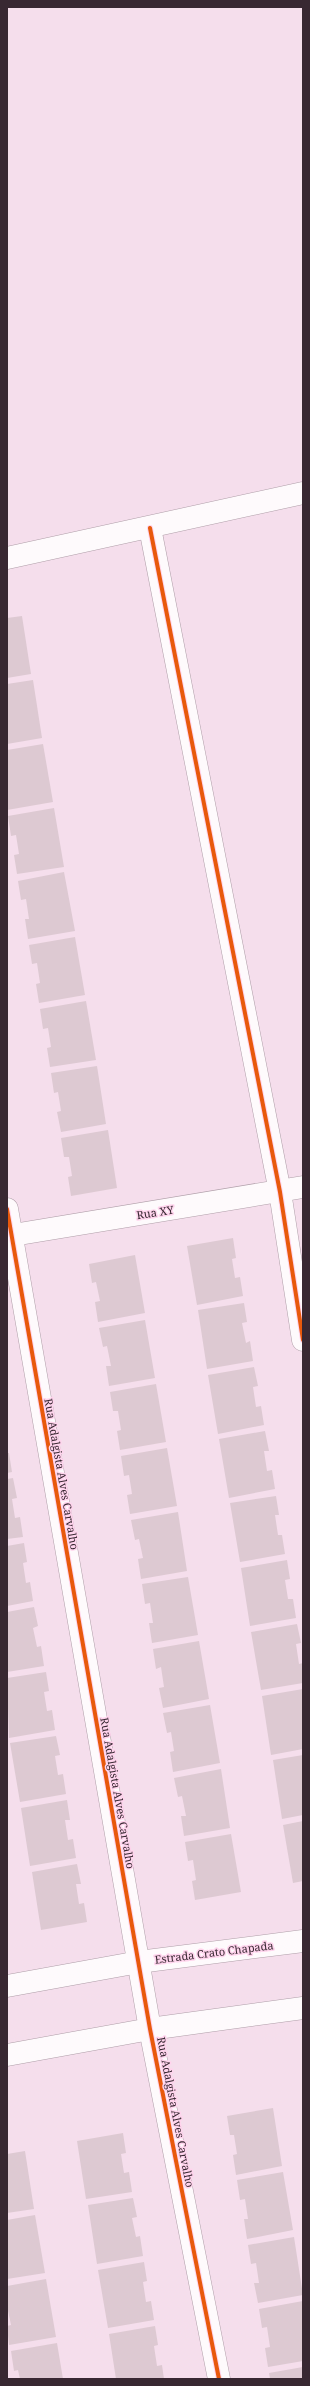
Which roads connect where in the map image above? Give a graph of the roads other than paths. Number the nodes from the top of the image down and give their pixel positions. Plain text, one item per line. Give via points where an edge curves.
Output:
1 (303, 493) edge
2 (150, 528) junction
3 (7, 558) edge
4 (303, 1187) edge
5 (280, 1192) junction
6 (7, 1209) edge
7 (9, 1236) edge
8 (303, 1340) edge
9 (303, 1941) edge
10 (139, 1962) junction
11 (7, 1986) edge
12 (303, 2008) edge
13 (150, 2029) junction
14 (7, 2054) edge
15 (219, 2379) edge

1 - 2 street
2 - 3 street
2 - 5 street
4 - 5 street, Rua XY
5 - 7 street, Rua XY
5 - 8 street
6 - 7 street, Rua Adalgista Alves Carvalho
7 - 10 street, Rua Adalgista Alves Carvalho
9 - 10 street, Estrada Crato Chapada
10 - 11 street, Estrada Crato Chapada
10 - 13 street, Rua Adalgista Alves Carvalho
12 - 13 street
13 - 14 street
13 - 15 street, Rua Adalgista Alves Carvalho

